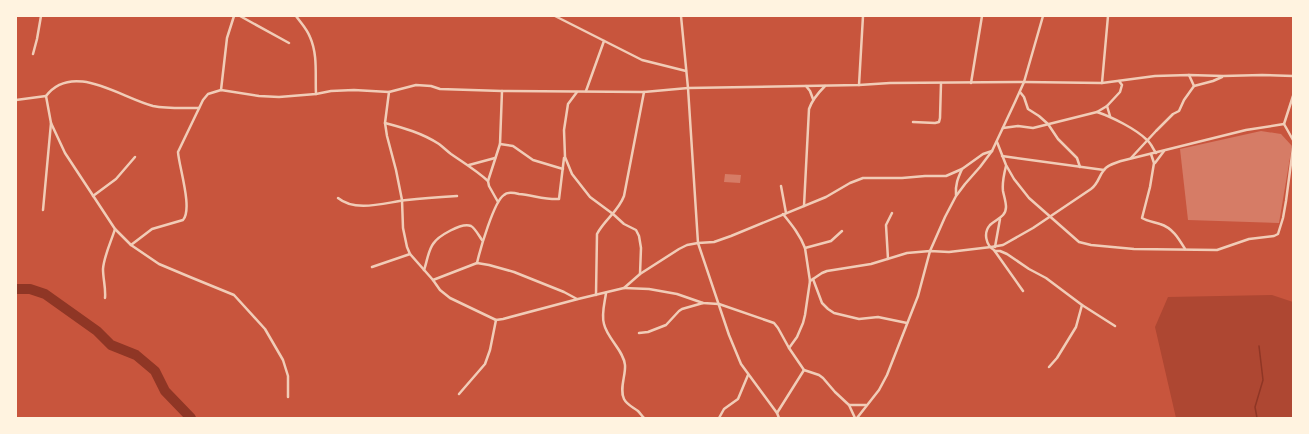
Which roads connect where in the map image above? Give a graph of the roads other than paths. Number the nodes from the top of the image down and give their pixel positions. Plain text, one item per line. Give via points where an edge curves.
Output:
1 (41, 16) edge
2 (234, 16) edge
3 (240, 16) edge
4 (296, 16) edge
5 (555, 16) edge
6 (681, 16) edge
7 (863, 16) edge
8 (982, 16) edge
9 (1043, 16) edge
10 (1108, 16) edge
11 (604, 41) junction
12 (289, 43) dead end
13 (32, 54) dead end
14 (686, 71) junction
15 (1189, 75) junction
16 (1223, 76) junction
17 (1293, 76) edge
18 (1118, 81) junction
19 (1024, 82) junction
20 (941, 83) junction
21 (971, 83) junction
22 (1102, 83) junction
23 (826, 85) junction
24 (859, 85) junction
25 (805, 86) junction
26 (1194, 86) junction
27 (688, 88) junction
28 (221, 90) junction
29 (586, 90) junction
30 (502, 91) junction
31 (578, 91) junction
32 (389, 92) junction
33 (644, 92) junction
34 (1020, 92) junction
35 (316, 94) junction
36 (16, 95) edge
37 (46, 96) junction
38 (1293, 96) edge
39 (21, 99) junction
40 (813, 99) junction
41 (16, 100) edge
42 (1107, 106) junction
43 (199, 108) junction
44 (1097, 112) junction
45 (1110, 117) junction
46 (913, 122) dead end
47 (51, 123) junction
48 (385, 123) junction
49 (1048, 124) junction
50 (1284, 124) junction
51 (1003, 128) junction
52 (1148, 140) junction
53 (1293, 140) edge
54 (996, 142) junction
55 (500, 144) junction
56 (1293, 148) edge
57 (992, 151) junction
58 (1165, 151) junction
59 (1156, 153) junction
60 (1151, 154) junction
61 (1002, 156) junction
62 (135, 157) dead end
63 (565, 157) junction
64 (495, 158) junction
65 (1130, 158) junction
66 (1154, 163) junction
67 (468, 165) junction
68 (1006, 165) junction
69 (1080, 167) junction
70 (563, 169) junction
71 (962, 169) junction
72 (1104, 170) junction
73 (488, 181) junction
74 (781, 186) dead end
75 (93, 196) junction
76 (457, 196) dead end
77 (956, 196) junction
78 (338, 198) dead end
79 (402, 200) junction
80 (498, 202) junction
81 (804, 206) junction
82 (43, 210) dead end
83 (892, 213) dead end
84 (613, 214) junction
85 (785, 214) junction
86 (1050, 216) junction
87 (1000, 219) junction
88 (115, 229) junction
89 (842, 231) dead end
90 (482, 240) junction
91 (698, 243) junction
92 (131, 245) junction
93 (991, 247) junction
94 (805, 248) junction
95 (995, 249) junction
96 (1185, 250) junction
97 (930, 251) junction
98 (410, 254) junction
99 (888, 259) junction
100 (477, 263) junction
101 (372, 267) dead end
102 (424, 270) junction
103 (640, 274) junction
104 (813, 279) junction
105 (433, 280) junction
106 (810, 281) junction
107 (624, 288) junction
108 (1023, 291) dead end
109 (606, 293) junction
110 (596, 295) junction
111 (105, 298) dead end
112 (578, 299) junction
113 (704, 303) junction
114 (719, 304) junction
115 (1082, 305) junction
116 (496, 320) junction
117 (907, 323) junction
118 (1115, 326) dead end
119 (639, 333) dead end
120 (789, 348) junction
121 (1049, 367) dead end
122 (804, 370) junction
123 (748, 376) junction
124 (459, 394) dead end
125 (288, 397) dead end
126 (849, 405) junction
127 (866, 405) junction
128 (777, 413) junction
129 (644, 418) edge
130 (719, 418) edge
131 (779, 418) edge
132 (856, 418) edge

1 - 13 street
2 - 28 street via 227,38
3 - 12 street
4 - 35 street via 313,44
5 - 11 street
6 - 14 street
7 - 24 street
8 - 21 street
9 - 19 street
10 - 22 street
11 - 14 street via 642,60
11 - 29 street
14 - 27 street
15 - 16 street
15 - 18 street
15 - 26 street
16 - 17 street
16 - 26 street
18 - 22 street
18 - 42 street via 1122,88
19 - 21 street
19 - 22 street
19 - 34 street
20 - 21 street
20 - 24 street
20 - 46 street via 939,122
23 - 24 street
23 - 25 street
23 - 40 street
25 - 27 street
25 - 40 street
26 - 52 street via 1179,111
27 - 33 street
27 - 91 street
28 - 35 street via 279,97
28 - 43 street via 208,94
29 - 31 street
29 - 33 street
30 - 31 street
30 - 32 street via 440,89 416,85
30 - 55 street
31 - 63 street via 568,104 564,130
32 - 35 street via 354,90
32 - 48 street
33 - 84 street via 624,196 621,205
34 - 49 street via 1028,109
34 - 51 street
36 - 39 street
37 - 39 street
37 - 43 street via 59,85 80,81 91,82 153,106
37 - 47 street
38 - 50 street
39 - 41 street
40 - 81 street via 809,109
42 - 44 street
42 - 45 street
43 - 92 street via 178,152 188,208 186,216 183,220 152,229
44 - 45 street
44 - 49 street
45 - 52 street
47 - 75 street via 64,153
47 - 82 street
48 - 67 street via 408,128 426,136
48 - 79 street
49 - 51 street via 1033,128
49 - 69 street via 1077,158
50 - 53 street
50 - 58 street via 1246,130
51 - 54 street
52 - 59 street
52 - 65 street
54 - 57 street
54 - 61 street
55 - 64 street
55 - 70 street via 513,146 533,160
56 - 96 street via 1284,212 1278,234 1249,239 1217,250
57 - 71 street via 983,154
57 - 77 street
58 - 59 street
58 - 66 street
59 - 60 street
60 - 65 street
60 - 66 street
61 - 68 street
61 - 69 street
62 - 75 street via 116,179
63 - 70 street
63 - 84 street via 580,186
64 - 67 street
64 - 73 street
65 - 72 street
66 - 96 street via 1142,218 1163,225 1173,232
67 - 73 street
68 - 86 street via 1029,198
68 - 87 street via 1003,189 1006,207
69 - 72 street
70 - 80 street via 559,199 506,194
71 - 77 street via 956,182
71 - 81 street via 946,176 863,178
72 - 86 street via 1097,185
73 - 80 street
74 - 85 street
75 - 88 street
76 - 79 street
77 - 97 street
78 - 79 street via 345,204 365,206
79 - 98 street via 403,228
80 - 90 street
81 - 85 street
83 - 99 street via 886,224
84 - 103 street via 636,230 639,236
84 - 110 street via 597,234
85 - 91 street via 714,242
85 - 94 street
86 - 95 street
86 - 96 street via 1079,242 1092,246
87 - 93 street via 991,225 987,232
87 - 95 street
88 - 92 street
88 - 111 street via 104,264
89 - 94 street via 831,241
90 - 100 street
90 - 102 street via 473,227 468,225 453,229 434,242
91 - 103 street via 678,248
91 - 114 street
92 - 125 street via 159,264 234,295 265,329 283,360 288,376
93 - 95 street
93 - 97 street via 949,252
94 - 106 street
95 - 108 street
95 - 115 street via 1046,278
97 - 99 street
97 - 117 street via 918,296
98 - 101 street
98 - 102 street
99 - 104 street via 827,271
100 - 105 street
100 - 112 street via 514,272
102 - 105 street
103 - 107 street
104 - 106 street
104 - 117 street via 822,303 834,312 860,319 878,317
105 - 116 street via 450,298
106 - 120 street via 803,323
107 - 109 street
107 - 113 street via 678,294
109 - 110 street
109 - 129 street via 603,323 625,364 623,399
110 - 112 street
112 - 116 street
113 - 114 street
113 - 119 street via 682,309 666,325
114 - 120 street via 774,323
114 - 123 street via 729,335
115 - 118 street
115 - 121 street via 1076,327
116 - 124 street via 485,364
117 - 127 street via 887,375 879,390
120 - 122 street
122 - 126 street via 823,378
122 - 128 street
123 - 128 street
123 - 130 street via 738,399 724,409
126 - 127 street
126 - 132 street
127 - 132 street
128 - 131 street

